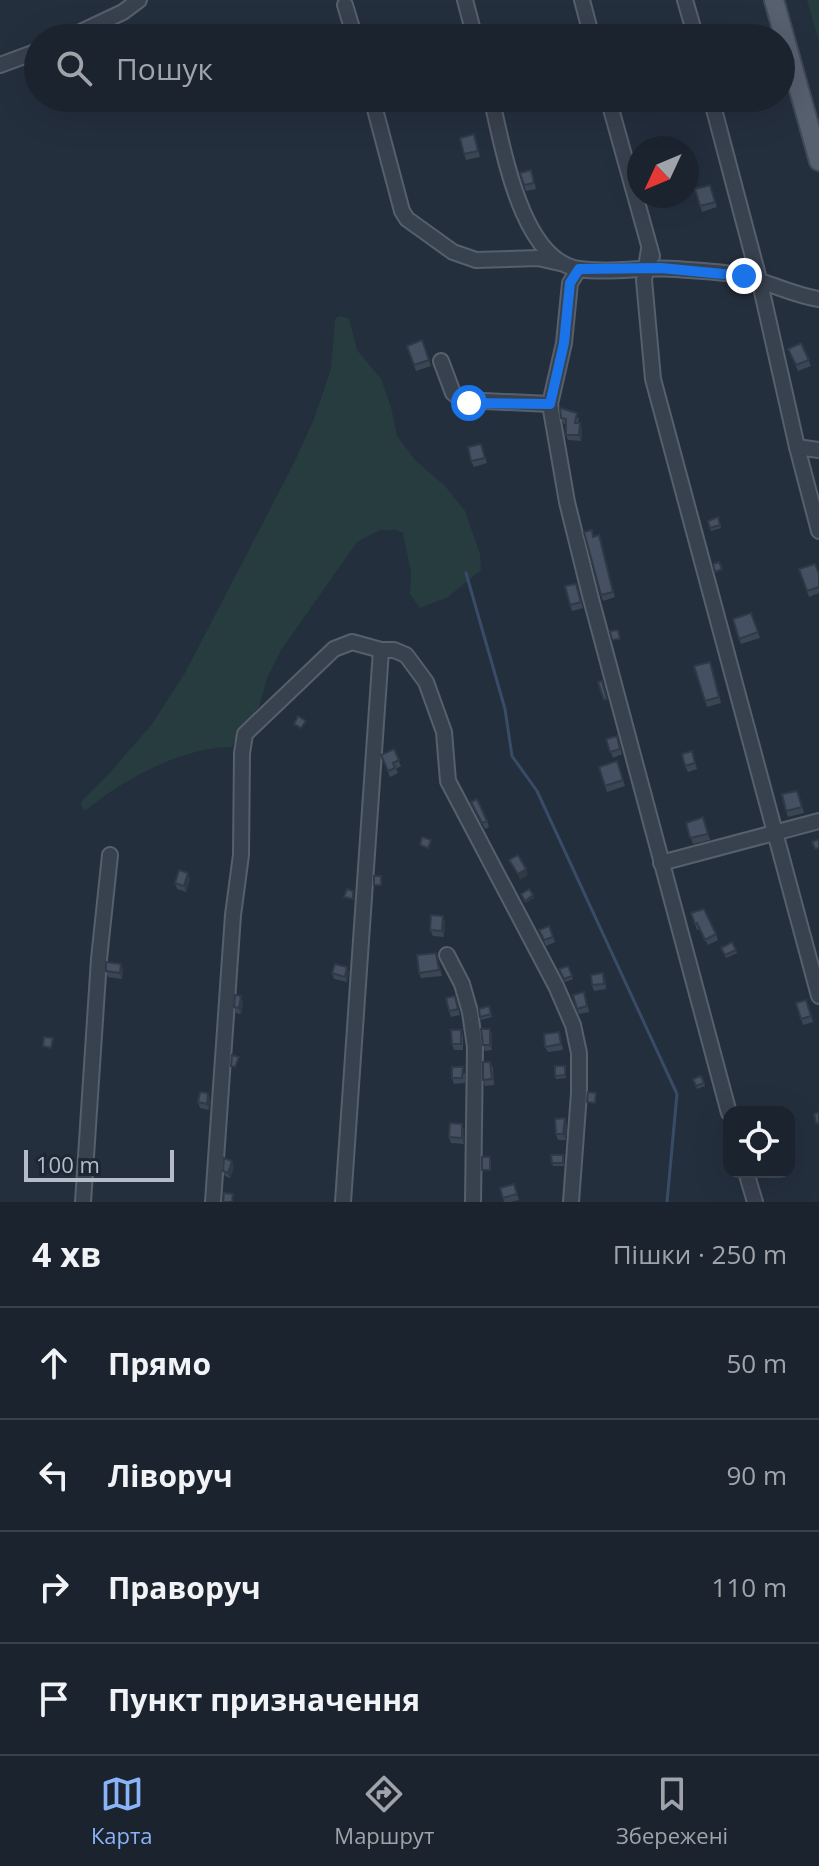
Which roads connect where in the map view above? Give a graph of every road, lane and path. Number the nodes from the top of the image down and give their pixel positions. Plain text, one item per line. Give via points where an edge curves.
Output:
1 (139, 0) edge
2 (465, 0) edge
3 (582, 0) edge
4 (685, 0) edge
5 (774, 0) edge
6 (345, 5) dead end
7 (124, 6) edge
8 (92, 24) edge
9 (351, 24) edge
10 (471, 24) edge
11 (588, 24) edge
12 (692, 24) edge
13 (781, 24) edge
14 (24, 56) edge
15 (0, 65) edge
16 (795, 75) edge
17 (376, 112) edge
18 (495, 112) edge
19 (612, 112) edge
20 (715, 112) edge
21 (819, 161) edge
22 (571, 266) junction
23 (653, 268) junction
24 (760, 283) junction
25 (819, 299) edge
26 (441, 361) dead end
27 (550, 404) junction
28 (797, 447) junction
29 (819, 450) edge
30 (819, 531) edge
31 (381, 650) junction
32 (819, 821) edge
33 (774, 833) junction
34 (110, 855) dead end
35 (661, 863) junction
36 (447, 955) dead end
37 (819, 996) edge
38 (727, 1106) edge
39 (748, 1178) edge
40 (83, 1202) edge
41 (213, 1202) edge
42 (343, 1202) edge
43 (473, 1202) edge
44 (571, 1202) edge
45 (755, 1202) edge

1 - 7 street
2 - 10 street
3 - 11 street
4 - 12 street
5 - 13 main road
6 - 9 street
7 - 8 street
14 - 15 street
16 - 21 main road
17 - 22 street via 407,219 453,252 476,260 538,258
18 - 22 street via 520,207 535,237
19 - 23 street
20 - 24 street
22 - 23 street
22 - 27 street via 564,343
23 - 24 street via 744,276
23 - 33 street via 644,280 653,379
24 - 25 street
24 - 28 street
26 - 27 street via 453,393 462,400
27 - 35 street via 567,502
28 - 29 street
28 - 30 street
31 - 41 street via 352,642 334,649 245,734 241,855
31 - 42 street
31 - 44 street via 406,655 426,682 444,732 448,781 573,1025 579,1093
32 - 33 street
33 - 35 street
33 - 37 street
34 - 40 street
35 - 38 street
36 - 43 street via 462,984 475,1047
39 - 45 street

